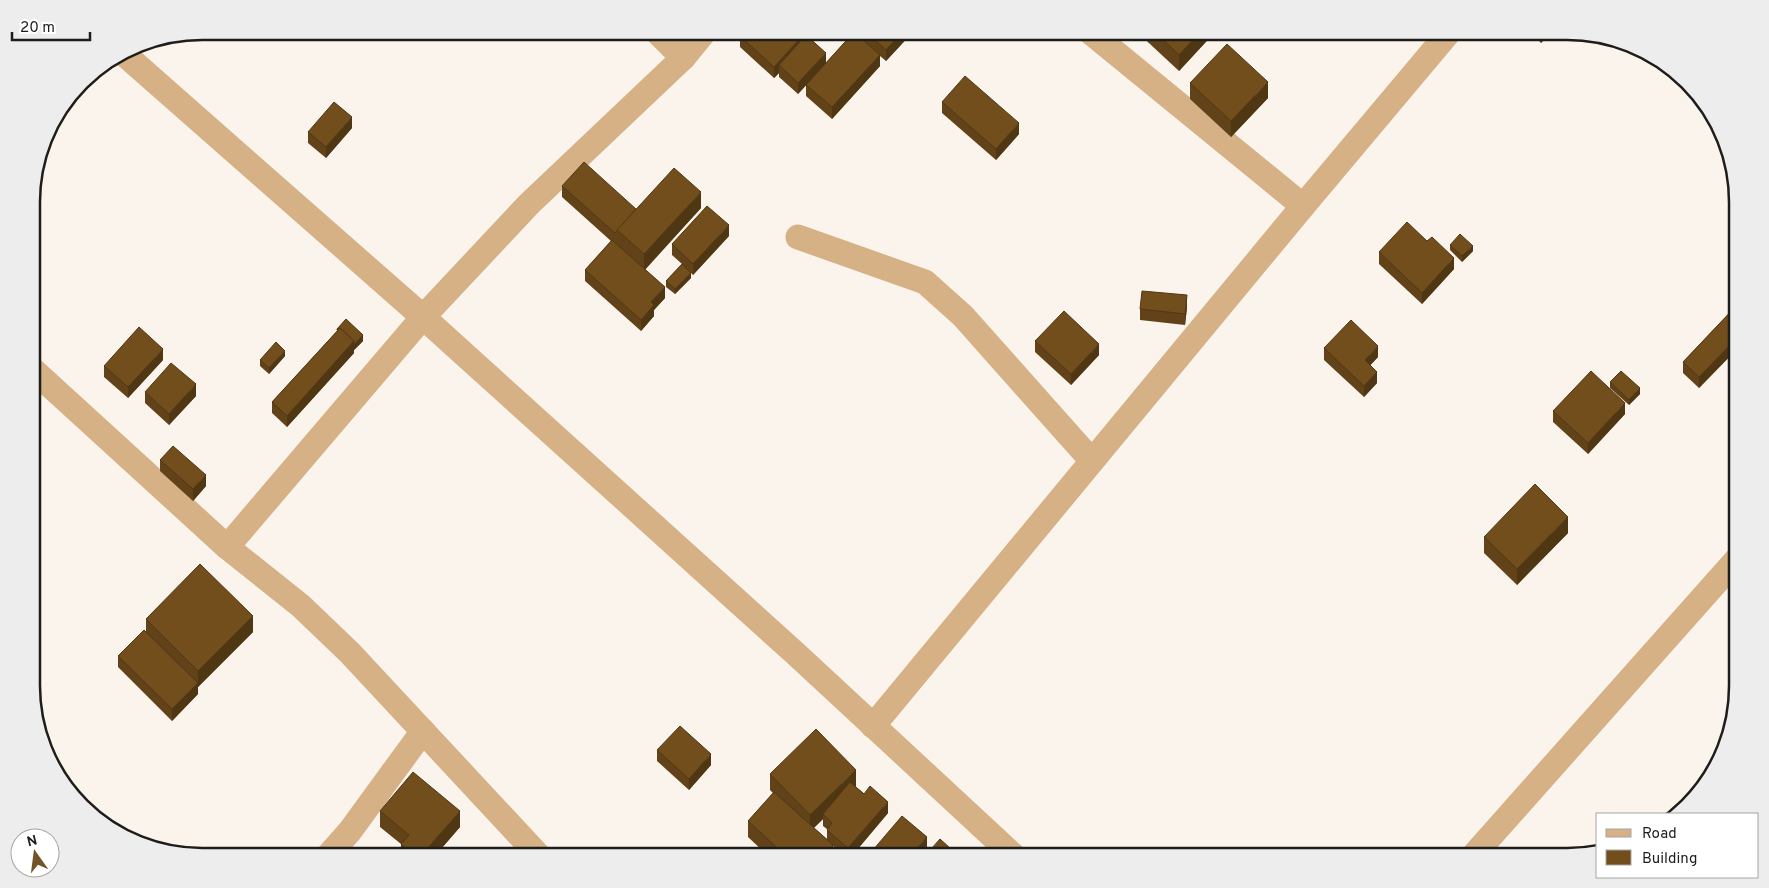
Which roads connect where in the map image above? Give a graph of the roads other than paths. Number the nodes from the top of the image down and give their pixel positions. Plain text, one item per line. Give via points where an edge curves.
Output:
1 (665, 40) edge
2 (698, 40) edge
3 (1100, 40) edge
4 (1442, 40) edge
5 (129, 58) edge
6 (683, 58) junction
7 (1303, 206) junction
8 (798, 236) dead end
9 (423, 316) junction
10 (40, 376) edge
11 (1092, 461) junction
12 (227, 547) junction
13 (1729, 568) edge
14 (873, 726) junction
15 (423, 731) junction
16 (335, 848) edge
17 (532, 848) edge
18 (1006, 848) edge
19 (1480, 848) edge

1 - 6 street
2 - 6 street
3 - 7 street
4 - 7 street
5 - 9 street
6 - 9 street via 529,204
7 - 11 street
8 - 11 street via 925,282 963,316
9 - 12 street
9 - 14 street
10 - 12 street
11 - 14 street
12 - 15 street via 301,606
13 - 19 street
14 - 18 street
15 - 16 street
15 - 17 street

